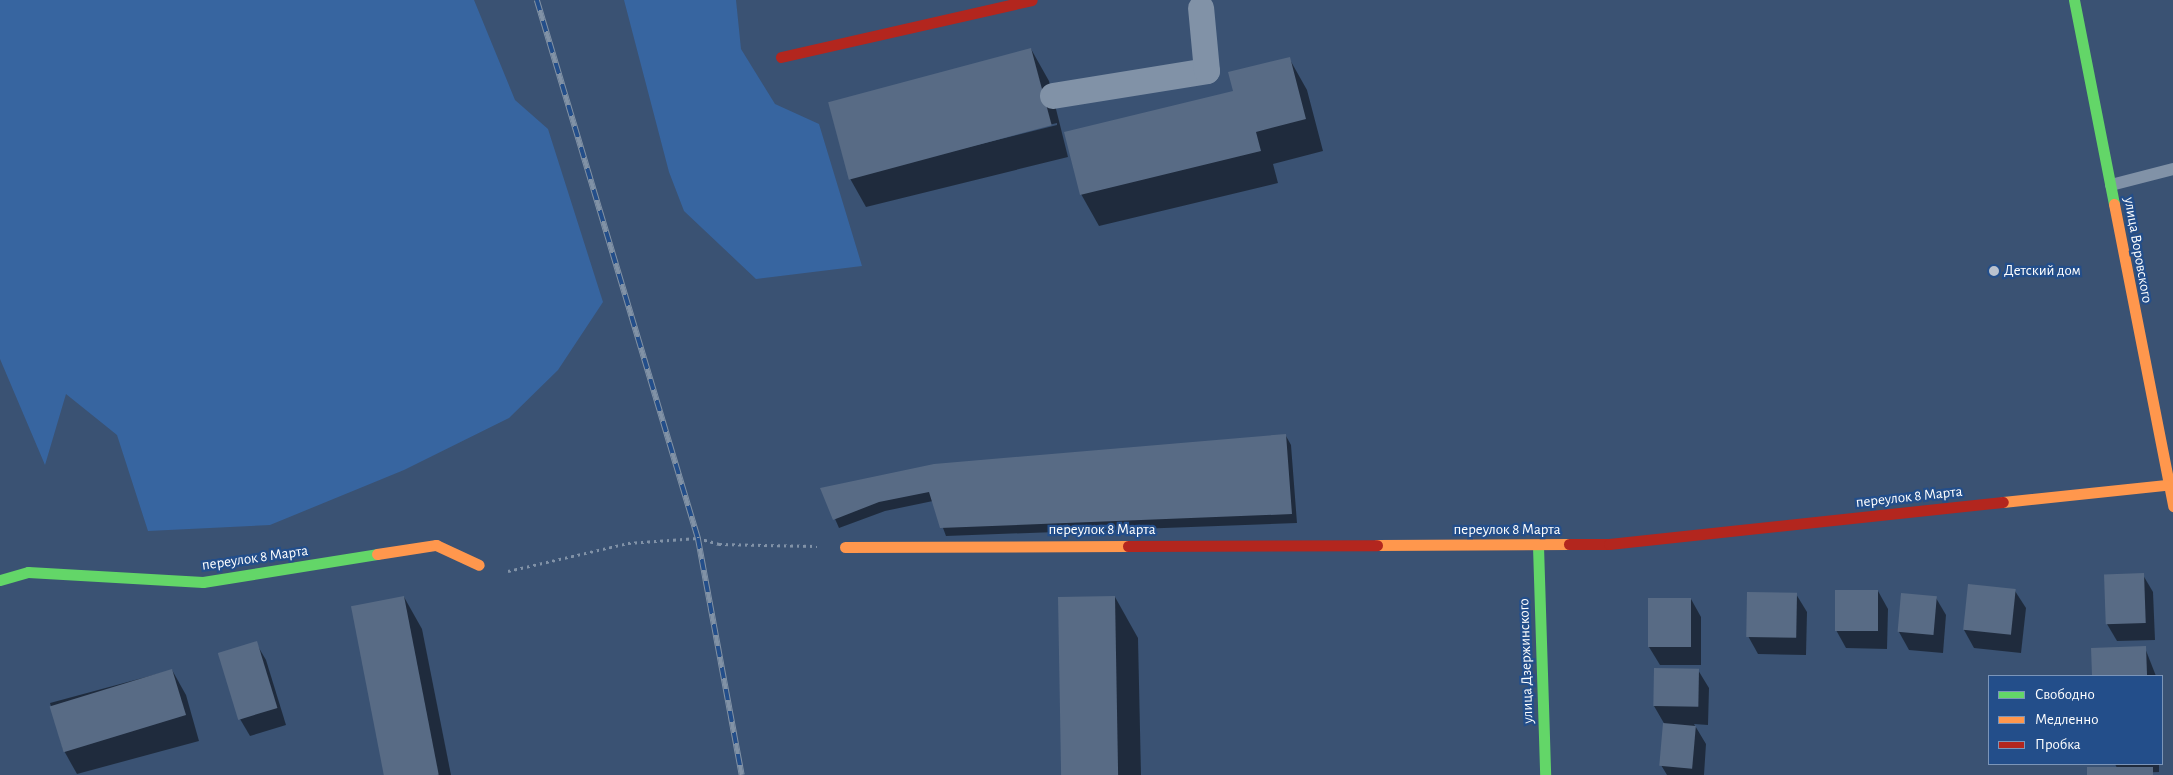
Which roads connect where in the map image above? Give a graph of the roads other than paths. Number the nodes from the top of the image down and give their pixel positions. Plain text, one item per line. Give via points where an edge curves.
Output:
1 (1032, 0) edge
2 (2074, 0) edge
3 (1204, 3) edge
4 (781, 57) dead end
5 (1053, 96) dead end
6 (2173, 169) edge
7 (2111, 185) junction
8 (2166, 485) junction
9 (2173, 506) edge
10 (1538, 546) junction
11 (845, 547) road end
12 (479, 565) road end
13 (0, 580) edge
14 (1545, 775) edge

1 - 4 street
2 - 7 street, улица Воровского
3 - 5 street via 1207,71
6 - 7 lane
7 - 8 street, улица Воровского
8 - 9 street, улица Воровского
8 - 10 street, переулок 8 Марта via 1609,544
10 - 11 street, переулок 8 Марта
10 - 14 street, улица Дзержинского
12 - 13 street, переулок 8 Марта via 436,545 203,582 28,572

